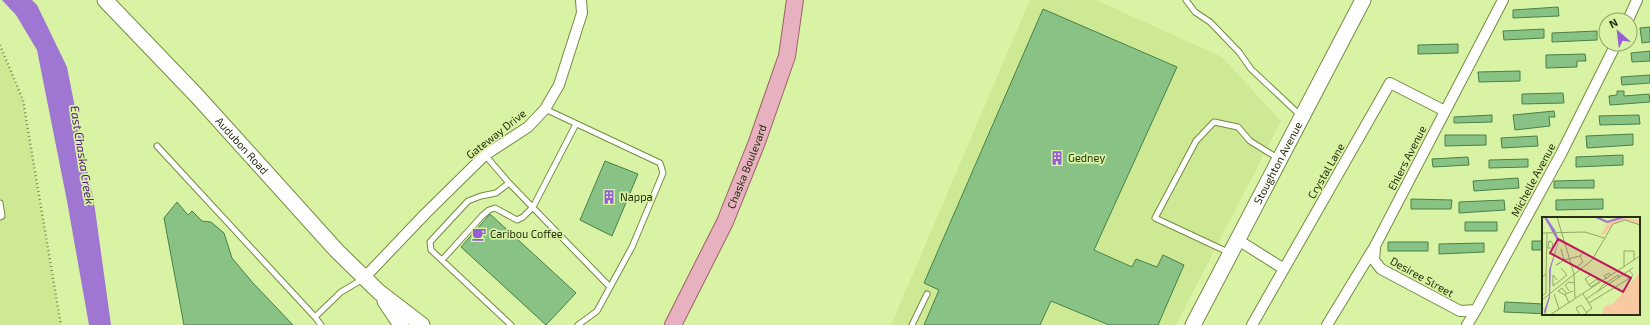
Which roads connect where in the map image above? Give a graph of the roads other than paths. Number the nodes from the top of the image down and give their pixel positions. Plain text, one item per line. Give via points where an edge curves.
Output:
1 (105, 0) edge
2 (581, 0) edge
3 (795, 0) edge
4 (1186, 0) edge
5 (1363, 0) edge
6 (1503, 0) edge
7 (1637, 0) edge
8 (1632, 12) edge
9 (1612, 52) edge
10 (545, 109) junction
11 (1445, 111) junction
12 (1302, 117) junction
13 (576, 124) junction
14 (157, 146) dead end
15 (485, 156) junction
16 (1280, 159) junction
17 (509, 183) junction
18 (0, 203) edge
19 (533, 207) junction
20 (0, 217) edge
21 (1238, 240) junction
22 (1375, 246) junction
23 (1231, 254) junction
24 (442, 260) junction
25 (1284, 269) junction
26 (364, 278) junction
27 (610, 287) junction
28 (379, 292) junction
29 (927, 294) dead end
30 (1476, 310) junction
31 (315, 318) junction
32 (674, 321) edge
33 (322, 325) edge
34 (401, 325) edge
35 (422, 325) edge
36 (511, 325) edge
37 (578, 325) edge
38 (912, 325) edge
39 (1193, 325) edge
40 (1252, 325) edge
41 (1327, 325) edge
42 (1467, 325) edge

1 - 26 main road, Audubon Road
2 - 10 street, Gateway Drive via 582,14 559,85
3 - 32 main road, Chaska Boulevard via 787,56 757,142 725,222
4 - 12 lane via 1195,12 1210,22 1239,52 1251,69
5 - 12 main road, Stoughton Avenue
6 - 11 street, Ehlers Avenue
7 - 8 street
9 - 30 street, Michelle Avenue via 1561,154
10 - 13 lane
10 - 15 street, Gateway Drive via 528,127
11 - 22 street, Ehlers Avenue
11 - 25 street, Crystal Lane via 1390,83
12 - 16 main road, Stoughton Avenue
13 - 19 lane
13 - 27 lane via 660,163 663,173 632,246
14 - 31 lane
15 - 17 lane
15 - 26 street, Gateway Drive
16 - 21 main road, Stoughton Avenue
16 - 23 lane via 1250,141 1238,126 1214,122 1196,141 1154,218
17 - 19 lane
17 - 24 lane via 496,193 468,201 430,242 431,250
18 - 20 lane
19 - 24 lane via 517,220 495,208 489,210
19 - 27 lane
21 - 23 main road, Stoughton Avenue
21 - 25 street
22 - 30 street, Desiree Street via 1374,260 1382,269 1460,311
22 - 41 street, Ehlers Avenue
23 - 39 main road, Stoughton Avenue
24 - 36 lane
25 - 40 street, Crystal Lane
26 - 28 main road, Audubon Road
26 - 31 lane via 341,292
27 - 37 lane via 597,311
28 - 34 main road, Audubon Road
28 - 35 main road, Audubon Road
29 - 38 lane
30 - 42 street, Michelle Avenue
31 - 33 lane

